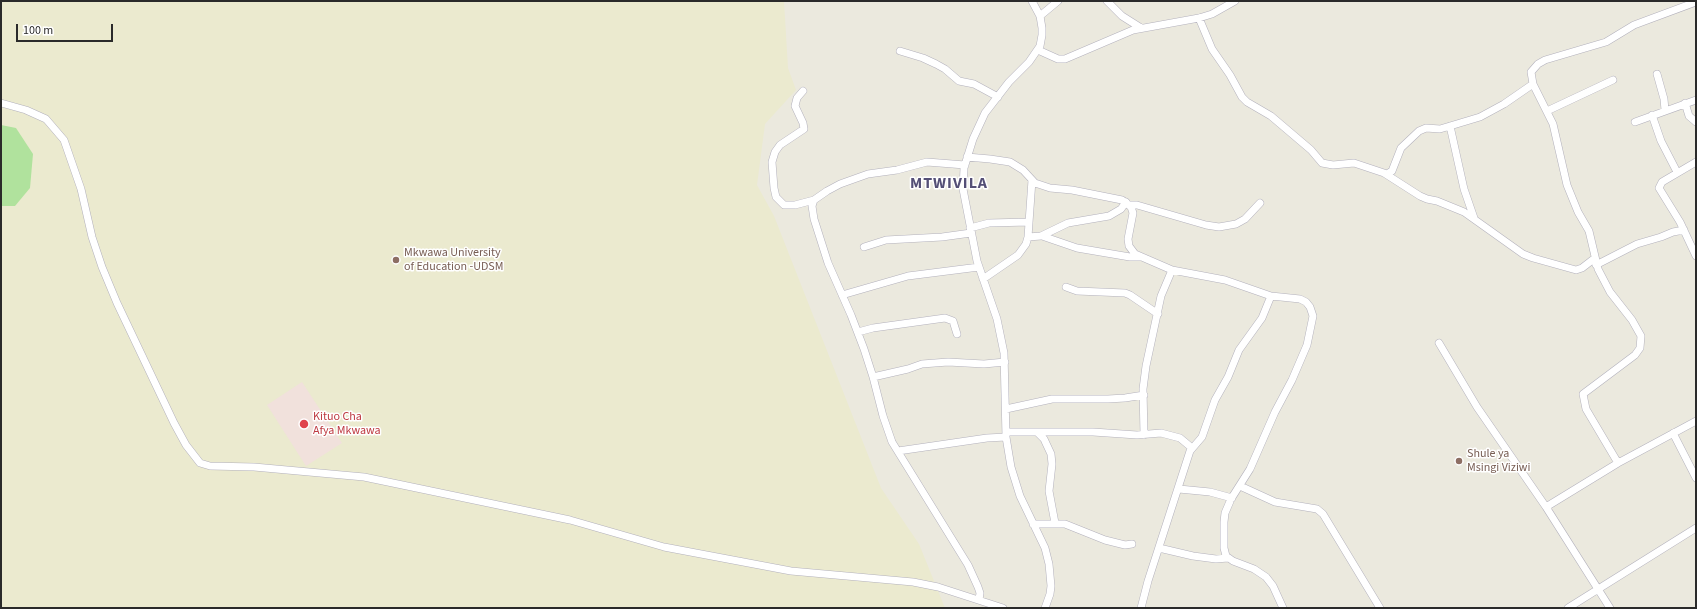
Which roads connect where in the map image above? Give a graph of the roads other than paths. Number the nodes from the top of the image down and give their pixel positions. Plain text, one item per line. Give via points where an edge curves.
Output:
1 (1032, 1) edge
2 (1058, 1) edge
3 (1107, 1) edge
4 (1235, 1) edge
5 (1696, 2) edge
6 (1040, 16) junction
7 (1199, 18) junction
8 (1141, 28) junction
9 (1038, 50) junction
10 (900, 51) dead end
11 (1657, 74) dead end
12 (1613, 80) dead end
13 (1533, 84) junction
14 (802, 91) dead end
15 (998, 97) junction
16 (1696, 100) edge
17 (1, 103) edge
18 (1685, 103) junction
19 (1665, 110) junction
20 (1546, 111) junction
21 (1652, 115) junction
22 (1635, 122) dead end
23 (1696, 122) edge
24 (1450, 126) junction
25 (967, 157) junction
26 (1696, 162) edge
27 (965, 164) junction
28 (1678, 172) junction
29 (1386, 174) junction
30 (1032, 180) junction
31 (814, 200) junction
32 (1128, 203) junction
33 (1260, 203) dead end
34 (1474, 218) junction
35 (1029, 222) junction
36 (970, 230) junction
37 (1684, 230) junction
38 (1042, 236) junction
39 (1028, 237) junction
40 (1693, 244) edge
41 (864, 246) dead end
42 (1696, 256) edge
43 (1141, 257) junction
44 (1595, 261) junction
45 (979, 267) junction
46 (1172, 270) junction
47 (983, 279) junction
48 (1066, 287) dead end
49 (842, 295) junction
50 (1271, 296) junction
51 (1158, 314) junction
52 (858, 332) junction
53 (957, 334) dead end
54 (1439, 343) dead end
55 (1005, 362) junction
56 (873, 377) junction
57 (1144, 395) junction
58 (1006, 409) junction
59 (1696, 421) edge
60 (1038, 433) junction
61 (1673, 433) junction
62 (1006, 434) junction
63 (1144, 435) junction
64 (1192, 448) junction
65 (898, 451) junction
66 (1618, 463) junction
67 (1696, 478) edge
68 (1240, 486) junction
69 (1179, 489) junction
70 (1232, 498) junction
71 (1546, 507) junction
72 (1055, 523) junction
73 (1033, 524) junction
74 (1696, 528) edge
75 (1132, 544) dead end
76 (1159, 548) junction
77 (1228, 558) junction
78 (1598, 589) junction
79 (979, 600) junction
80 (1003, 608) edge
81 (1045, 608) edge
82 (1141, 608) edge
83 (1283, 608) edge
84 (1380, 608) edge
85 (1568, 608) edge
86 (1610, 608) edge

1 - 6 street
2 - 6 street
3 - 8 street via 1122,16
4 - 7 street
5 - 13 street via 1634,25 1606,42 1545,60 1531,72
6 - 9 street via 1042,35
7 - 8 street
7 - 29 street via 1212,49 1247,102 1271,116 1311,150 1322,163 1354,163
8 - 9 street via 1065,59 1058,59
9 - 15 street
10 - 15 street via 936,64 959,81 974,84
11 - 19 street
12 - 20 street
13 - 20 street
13 - 24 street via 1491,112
14 - 31 street via 795,106 804,129 780,145 773,155 774,188 776,197 784,205
15 - 25 street via 985,113
16 - 18 street
17 - 79 street via 46,119 64,140 81,189 92,237 114,296 174,424 200,463 210,466 254,467 364,477 570,520 664,547 791,571 913,582
18 - 19 street
18 - 23 street via 1689,116
19 - 21 street
20 - 44 street via 1554,129 1567,185 1589,231
21 - 22 street
21 - 28 street via 1661,141
24 - 29 street via 1440,129 1426,128 1416,133 1402,148 1392,171
24 - 34 street via 1464,189
25 - 27 street
25 - 30 street via 1010,162 1023,170
26 - 28 street
27 - 31 street via 927,162 868,174 840,184
27 - 36 street via 963,189
28 - 37 street via 1662,182 1659,188
29 - 34 street via 1420,196 1450,205
30 - 32 street via 1050,188
30 - 35 street
31 - 49 street via 814,219 828,263
32 - 33 street via 1219,227 1236,224 1245,219
32 - 38 street via 1109,216 1068,223
32 - 43 street via 1133,213 1129,246
34 - 44 street via 1523,254 1539,260 1576,270
35 - 36 street via 990,223
35 - 39 street
36 - 41 street via 942,237 886,240
36 - 45 street
37 - 40 street
37 - 44 street via 1637,244
38 - 39 street
38 - 43 street via 1077,248
39 - 47 street via 1018,255
40 - 42 street
43 - 46 street
44 - 66 street via 1610,292 1638,330 1641,341 1635,355 1583,394 1586,408
45 - 47 street
45 - 49 street via 908,276
46 - 50 street via 1225,280
46 - 51 street via 1164,286
47 - 55 street via 997,319
48 - 51 street via 1077,291 1125,293
49 - 52 street
50 - 64 street via 1262,318 1238,350 1215,400 1205,430
50 - 68 street via 1293,297 1306,302 1313,316 1312,324 1307,345 1292,380
51 - 57 street via 1146,366
52 - 53 street via 945,318 954,321
52 - 56 street
54 - 71 street via 1477,407
55 - 56 street via 922,364
55 - 58 street
56 - 65 street via 887,429
57 - 58 street via 1108,399 1052,399
57 - 63 street
58 - 62 street
59 - 61 street
60 - 62 street
60 - 63 street via 1093,432
60 - 72 street via 1051,454 1049,491
61 - 66 street
61 - 67 street
62 - 65 street
62 - 73 street via 1015,482
63 - 64 street via 1172,435
64 - 69 street
65 - 79 street via 968,565 980,593
66 - 71 street
68 - 70 street
68 - 84 street via 1275,502 1317,509 1323,514
69 - 70 street via 1210,492
69 - 76 street
70 - 77 street via 1224,522 1224,548
71 - 78 street
72 - 73 street
72 - 75 street via 1075,527 1105,540
73 - 81 street via 1045,548 1049,564 1050,590
74 - 78 street
76 - 77 street via 1177,554
76 - 82 street
77 - 83 street via 1266,576
78 - 85 street
78 - 86 street
79 - 80 street

